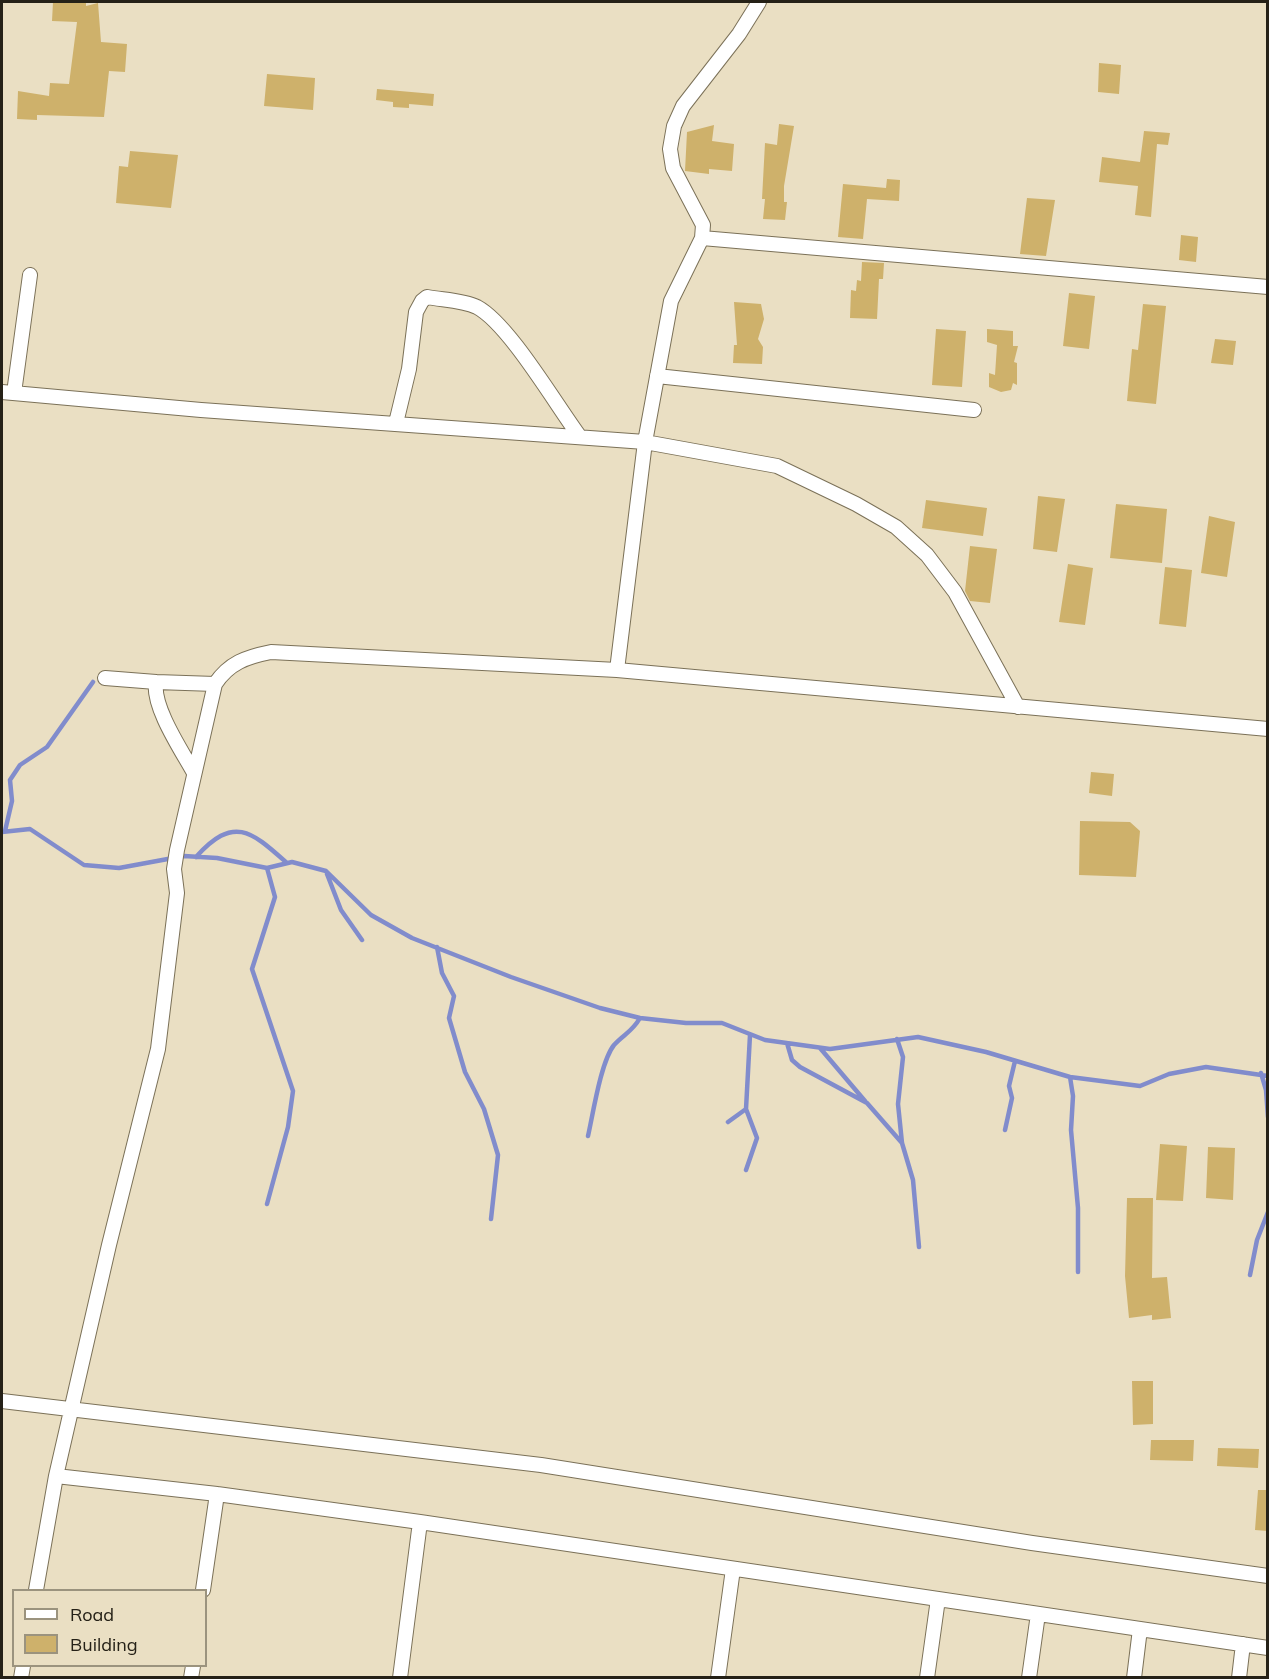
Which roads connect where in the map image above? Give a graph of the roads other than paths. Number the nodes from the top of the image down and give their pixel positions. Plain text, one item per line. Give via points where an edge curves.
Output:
1 (759, 2) edge
2 (702, 238) junction
3 (30, 275) dead end
4 (1268, 287) edge
5 (657, 376) junction
6 (8, 392) edge
7 (974, 410) dead end
8 (396, 423) junction
9 (580, 437) junction
10 (645, 442) junction
11 (617, 670) junction
12 (105, 678) dead end
13 (156, 682) junction
14 (215, 684) junction
15 (1018, 707) junction
16 (1268, 729) edge
17 (194, 772) junction
18 (2, 1401) edge
19 (72, 1411) junction
20 (56, 1476) junction
21 (217, 1494) junction
22 (420, 1522) junction
23 (733, 1569) junction
24 (1268, 1576) edge
25 (36, 1589) edge
26 (203, 1589) edge
27 (938, 1599) junction
28 (1038, 1614) junction
29 (1140, 1629) junction
30 (1244, 1644) junction
31 (1268, 1648) edge
32 (400, 1677) edge
33 (718, 1677) edge
34 (927, 1677) edge
35 (1029, 1677) edge
36 (1134, 1677) edge
37 (1239, 1677) edge

1 - 2 street via 683,106 674,126 670,149 673,168 703,225
2 - 4 street
2 - 5 street via 671,301
3 - 6 street
5 - 7 street
5 - 10 street
6 - 8 street
8 - 9 street
8 - 9 street via 409,369 416,312 427,297 474,305 487,312 520,351
9 - 10 street
10 - 11 street
10 - 15 street via 777,466 896,527 927,555 955,592
11 - 14 street via 271,652 233,664
11 - 15 street
12 - 13 street
13 - 14 street
13 - 17 street via 154,691
14 - 17 street
15 - 16 street
17 - 19 street via 174,869 177,893 158,1049 108,1245
18 - 19 street
19 - 20 street
19 - 24 street via 541,1465
20 - 21 street
20 - 25 street
21 - 22 street
21 - 26 street
22 - 23 street
22 - 32 street
23 - 27 street
23 - 33 street
27 - 28 street
27 - 34 street
28 - 29 street
28 - 35 street
29 - 30 street
29 - 36 street
30 - 31 street
30 - 37 street

